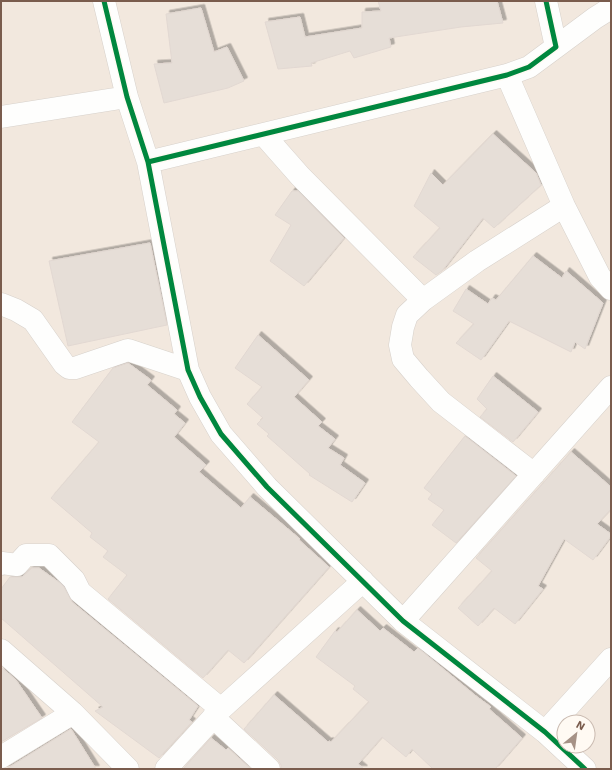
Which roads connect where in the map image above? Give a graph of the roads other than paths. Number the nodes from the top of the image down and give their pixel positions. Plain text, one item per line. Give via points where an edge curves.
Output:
1 (104, 1) edge
2 (546, 1) edge
3 (611, 8) edge
4 (556, 47) junction
5 (507, 75) junction
6 (127, 97) junction
7 (1, 117) edge
8 (263, 134) junction
9 (148, 162) junction
10 (564, 206) junction
11 (611, 289) edge
12 (423, 300) junction
13 (1, 304) edge
14 (188, 370) junction
15 (611, 387) edge
16 (534, 474) junction
17 (1, 564) edge
18 (364, 581) junction
19 (403, 621) junction
20 (1, 650) edge
21 (611, 659) edge
22 (73, 713) junction
23 (217, 713) junction
24 (545, 732) junction
25 (1, 758) edge
26 (128, 769) edge
27 (166, 769) edge
28 (268, 769) edge
29 (585, 769) edge

1 - 6 street
2 - 4 street
3 - 4 street
4 - 5 street via 529,67
5 - 8 street
5 - 10 street
6 - 7 street
6 - 9 street
8 - 9 street
8 - 12 street via 300,176
9 - 14 street
10 - 11 street via 600,276
10 - 12 street via 477,261
12 - 16 street via 407,315 400,345 403,359 441,402
13 - 14 street via 33,320 69,368 128,350
14 - 18 street via 221,434 267,487
15 - 16 street
16 - 19 street
17 - 23 street via 16,565 26,555 48,556 74,580 80,592
18 - 19 street
18 - 23 street
19 - 24 street
20 - 22 street
21 - 24 street
22 - 25 street
22 - 26 street
23 - 27 street
23 - 28 street
24 - 29 street

